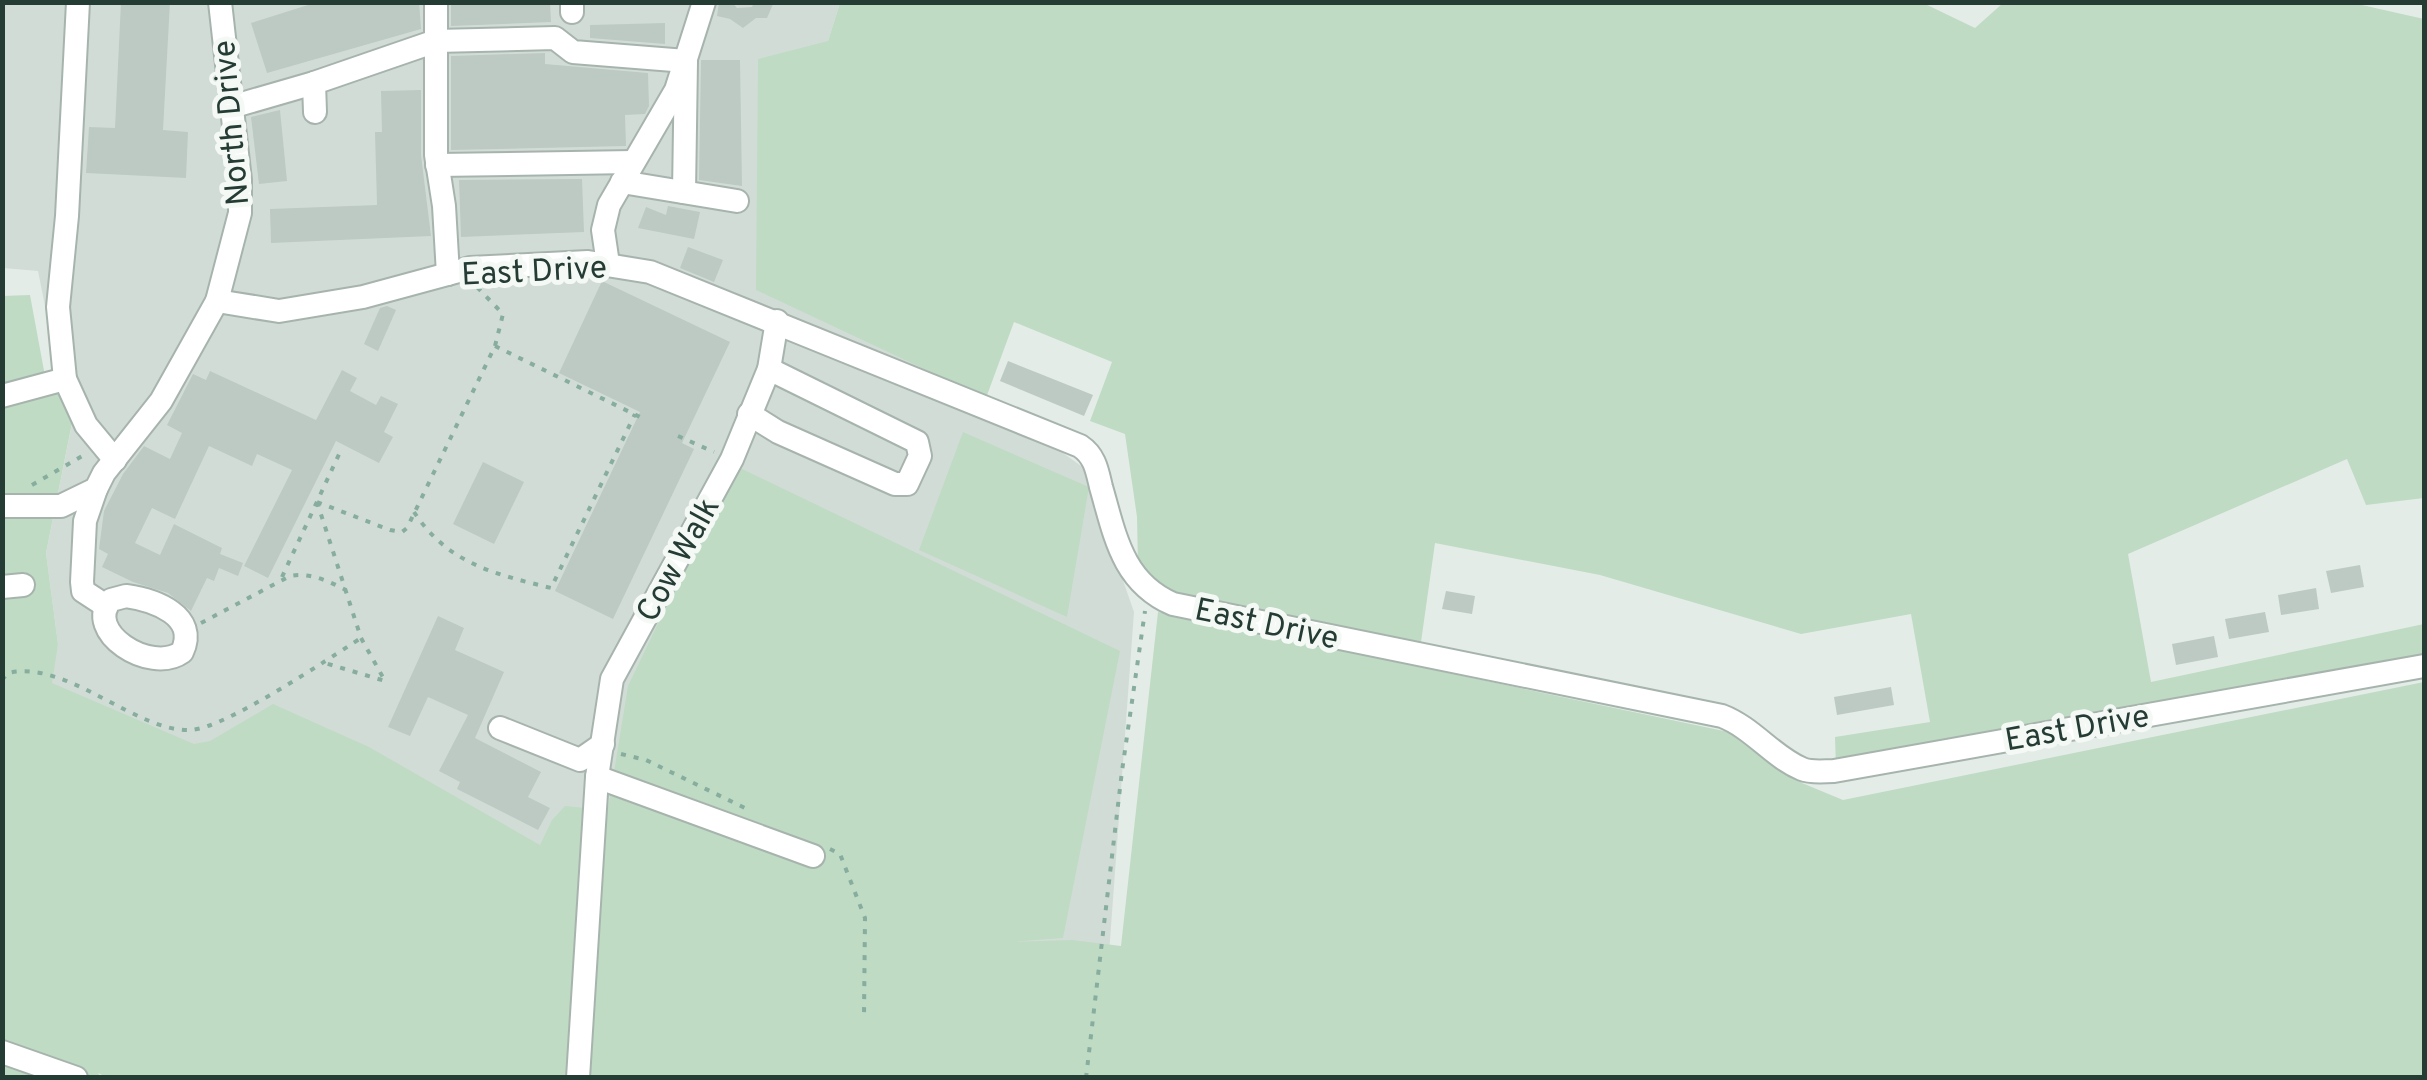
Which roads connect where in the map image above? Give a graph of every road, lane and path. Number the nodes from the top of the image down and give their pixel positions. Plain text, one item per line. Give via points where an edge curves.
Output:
1 (78, 2) edge
2 (220, 2) edge
3 (436, 2) edge
4 (704, 2) edge
5 (436, 42) junction
6 (686, 62) junction
7 (314, 83) junction
8 (231, 106) junction
9 (315, 112) dead end
10 (437, 165) junction
11 (628, 172) junction
12 (684, 192) junction
13 (737, 202) dead end
14 (608, 264) junction
15 (460, 271) junction
16 (217, 302) junction
17 (776, 322) junction
18 (495, 346) junction
19 (769, 369) junction
20 (66, 378) junction
21 (2, 396) edge
22 (749, 414) junction
23 (678, 436) dead end
24 (341, 450) dead end
25 (108, 452) junction
26 (732, 460) junction
27 (96, 489) junction
28 (316, 502) junction
29 (7, 506) edge
30 (414, 512) junction
31 (281, 580) junction
32 (346, 590) junction
33 (106, 606) junction
34 (1143, 625) dead end
35 (186, 627) junction
36 (362, 638) junction
37 (323, 662) junction
38 (2424, 666) edge
39 (2, 680) edge
40 (500, 728) dead end
41 (603, 744) junction
42 (597, 777) junction
43 (812, 856) dead end
44 (2, 1052) edge
45 (76, 1078) edge
46 (578, 1078) edge
47 (1086, 1078) edge

1 - 20 lane via 58,307
2 - 8 lane, North Drive
3 - 5 lane
4 - 6 lane
5 - 6 lane via 555,38 573,52
5 - 7 lane
5 - 10 lane
6 - 11 lane
6 - 12 lane
7 - 8 lane
7 - 9 lane
8 - 16 lane, North Drive via 240,213
10 - 11 lane
10 - 15 lane
11 - 12 lane
11 - 14 lane via 603,230
12 - 13 lane
14 - 15 lane, East Drive
14 - 17 lane, East Drive via 650,272
15 - 16 lane, East Drive via 312,314
15 - 18 path via 502,314
16 - 25 lane, North Drive via 161,401
17 - 19 lane, Cow Walk
17 - 38 lane, East Drive via 1089,452 1128,569 1160,598 1722,716 1811,771
18 - 30 path
18 - 30 path via 638,416 551,588 469,562 434,540
19 - 22 lane, Cow Walk
19 - 22 lane via 917,442 920,456 907,484 895,484
20 - 21 lane
20 - 25 lane via 86,425
22 - 26 lane, Cow Walk
23 - 26 path
24 - 28 path
25 - 27 lane, North Drive
25 - 29 path via 10,494
26 - 41 lane, Cow Walk via 612,679
27 - 29 lane via 62,506
27 - 33 lane via 85,521 82,582
28 - 30 path via 402,532
28 - 31 path
28 - 32 path
31 - 32 path via 301,574
31 - 35 path via 210,622
32 - 36 path
33 - 35 lane via 118,597 140,598 170,610
33 - 35 lane via 111,633 144,657 175,657 185,646
34 - 47 path
36 - 37 path
36 - 37 path via 385,681
37 - 39 path via 192,730 41,673 18,670
40 - 41 lane via 580,760
41 - 42 lane, Cow Walk
42 - 43 lane
42 - 46 lane, Cow Walk
44 - 45 lane

